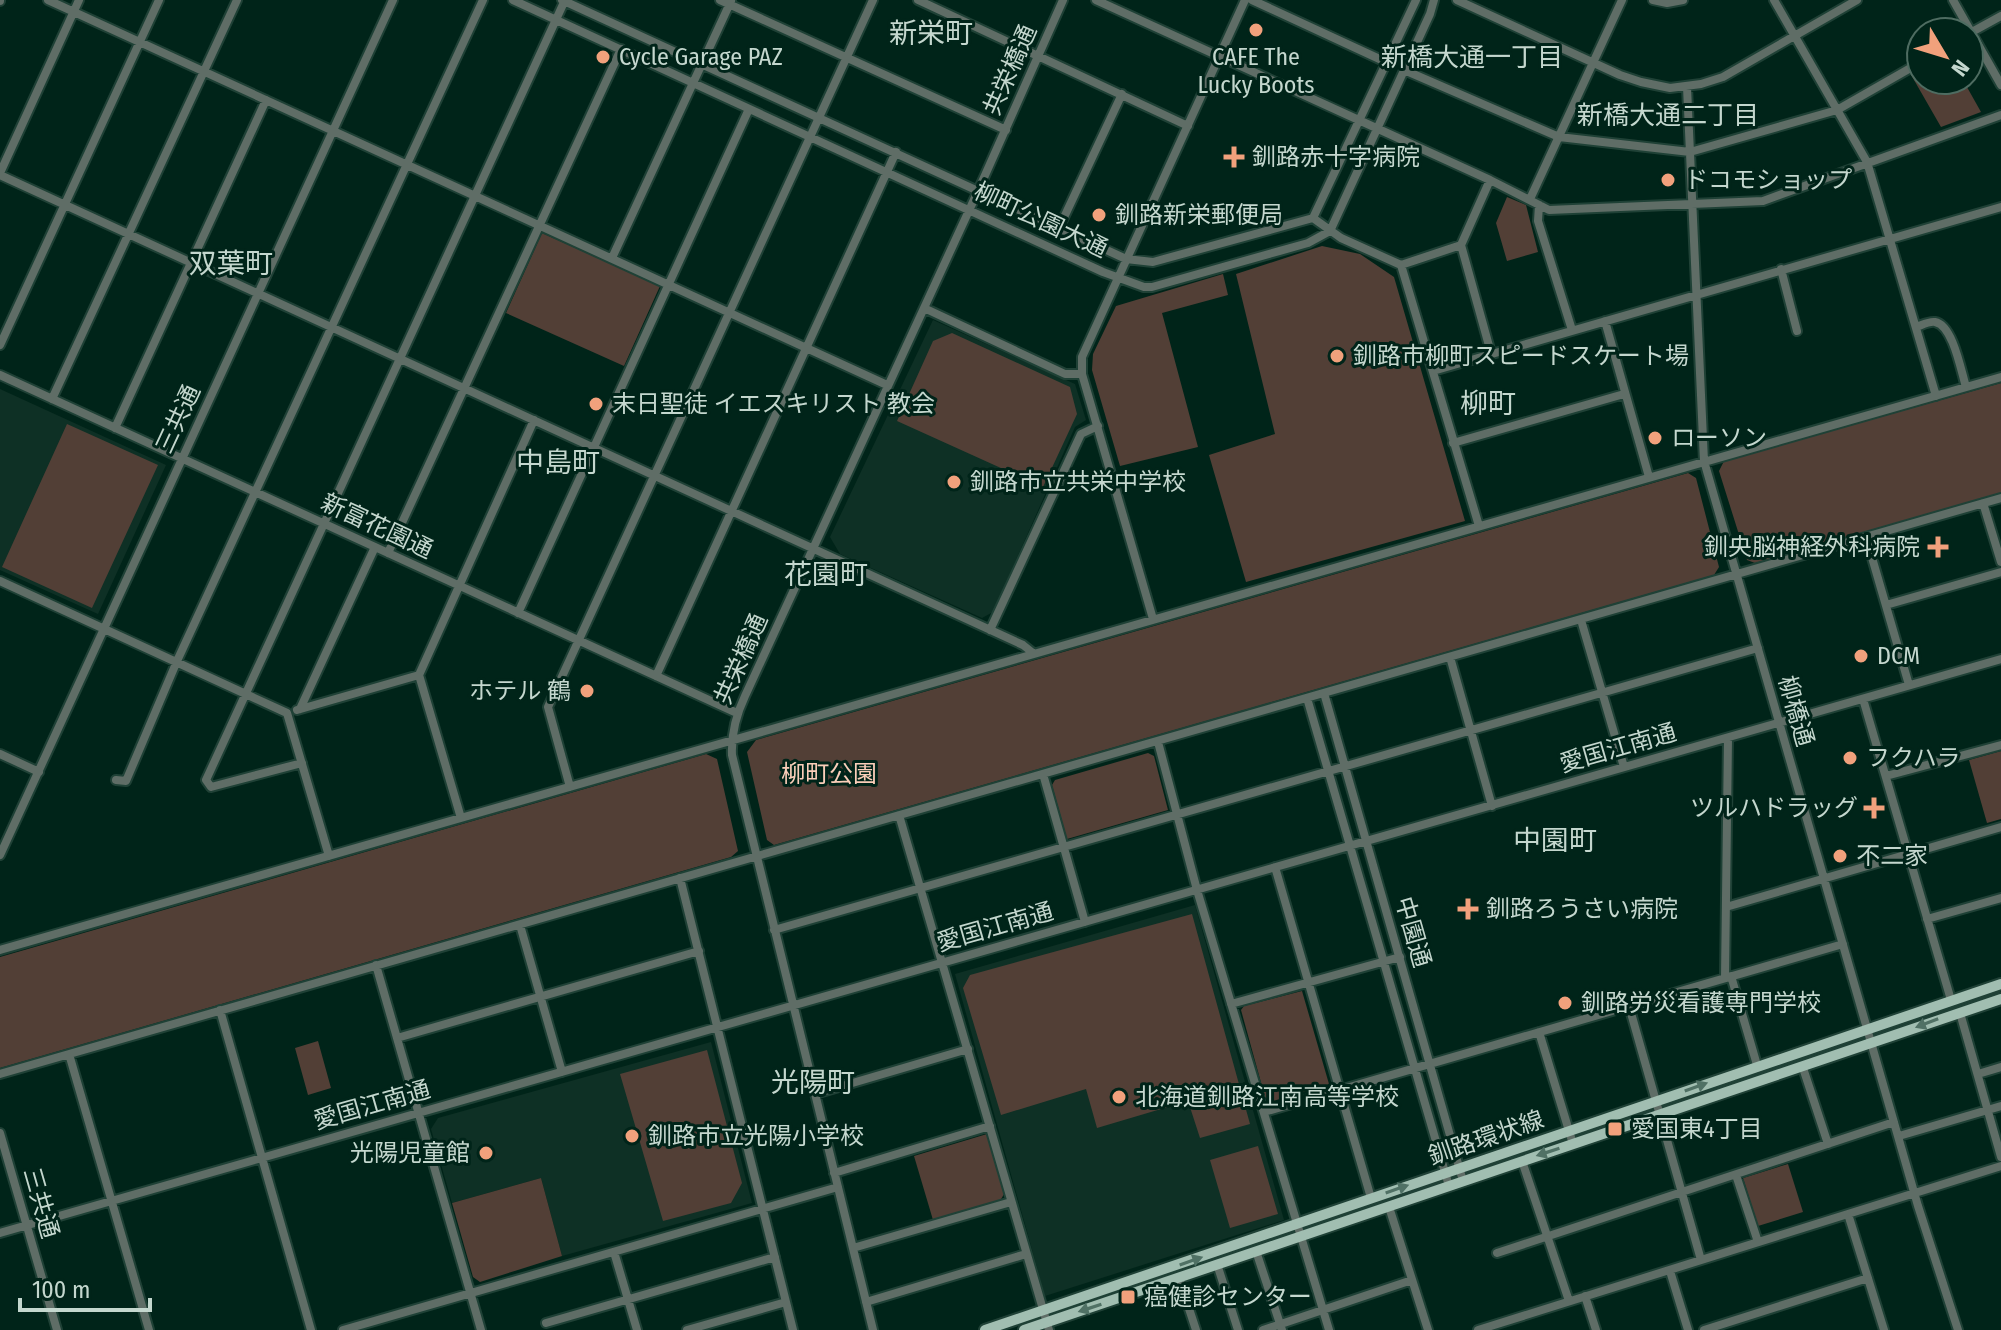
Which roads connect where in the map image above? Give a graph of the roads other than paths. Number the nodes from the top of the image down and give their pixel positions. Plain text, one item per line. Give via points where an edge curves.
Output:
1 (48, 0) edge
2 (79, 0) edge
3 (159, 0) edge
4 (237, 0) edge
5 (393, 0) edge
6 (483, 0) edge
7 (513, 0) edge
8 (564, 0) edge
9 (873, 0) edge
10 (918, 0) edge
11 (1063, 0) edge
12 (1096, 0) edge
13 (1245, 0) edge
14 (1252, 0) edge
15 (1416, 0) edge
16 (1434, 0) edge
17 (1457, 0) edge
18 (1622, 0) edge
19 (1653, 0) edge
20 (1683, 0) edge
21 (1774, 0) edge
22 (1857, 0) edge
23 (727, 1) edge
24 (74, 12) junction
25 (557, 20) junction
26 (1794, 36) junction
27 (140, 42) junction
28 (621, 49) junction
29 (1039, 54) junction
30 (846, 57) junction
31 (1220, 57) junction
32 (1985, 57) edge
33 (1386, 62) junction
34 (1593, 62) junction
35 (701, 63) junction
36 (1404, 70) junction
37 (204, 71) junction
38 (1905, 71) edge
39 (692, 82) junction
40 (2001, 85) edge
41 (1687, 87) junction
42 (1122, 94) junction
43 (266, 100) junction
44 (749, 109) junction
45 (1837, 110) junction
46 (2001, 115) edge
47 (819, 117) junction
48 (1359, 122) junction
49 (1188, 126) junction
50 (1377, 129) junction
51 (1006, 130) junction
52 (333, 132) junction
53 (810, 136) junction
54 (1559, 137) junction
55 (896, 152) junction
56 (1690, 152) junction
57 (1867, 162) junction
58 (407, 164) junction
59 (888, 170) junction
60 (0, 174) edge
61 (1490, 180) junction
62 (978, 191) junction
63 (477, 195) junction
64 (1530, 199) junction
65 (65, 205) junction
66 (1539, 205) junction
67 (1692, 205) junction
68 (2001, 207) edge
69 (970, 208) junction
70 (1313, 218) junction
71 (540, 225) junction
72 (1059, 228) junction
73 (1330, 231) junction
74 (129, 235) junction
75 (1890, 238) junction
76 (1461, 245) junction
77 (612, 258) junction
78 (1126, 259) junction
79 (191, 263) junction
80 (1401, 265) junction
81 (1781, 269) junction
82 (1118, 278) junction
83 (669, 284) junction
84 (259, 294) junction
85 (1696, 294) junction
86 (924, 308) junction
87 (730, 313) junction
88 (1605, 321) junction
89 (332, 327) junction
90 (1916, 327) junction
91 (1572, 330) junction
92 (1797, 331) dead end
93 (0, 345) edge
94 (807, 348) junction
95 (1491, 353) junction
96 (400, 359) junction
97 (1433, 371) junction
98 (1082, 374) junction
99 (0, 375) edge
100 (2001, 377) edge
101 (887, 385) junction
102 (1966, 387) junction
103 (465, 388) junction
104 (1624, 394) junction
105 (1936, 396) junction
106 (52, 399) junction
107 (534, 420) junction
108 (1098, 426) junction
109 (115, 428) junction
110 (1453, 443) junction
111 (594, 447) junction
112 (181, 458) junction
113 (1704, 461) junction
114 (654, 475) junction
115 (1649, 477) junction
116 (255, 492) junction
117 (2001, 498) edge
118 (1983, 503) junction
119 (732, 511) junction
120 (325, 523) junction
121 (1479, 526) junction
122 (1866, 537) junction
123 (375, 547) junction
124 (813, 548) junction
125 (388, 553) junction
126 (2001, 562) edge
127 (2001, 572) edge
128 (1735, 576) junction
129 (0, 581) edge
130 (460, 586) junction
131 (1886, 605) junction
132 (518, 613) junction
133 (1153, 619) junction
134 (1581, 620) junction
135 (104, 629) junction
136 (990, 630) junction
137 (579, 640) junction
138 (1758, 648) junction
139 (1033, 653) junction
140 (1450, 657) junction
141 (2001, 659) edge
142 (177, 661) junction
143 (419, 675) junction
144 (656, 676) junction
145 (1909, 685) junction
146 (1602, 691) junction
147 (246, 692) junction
148 (1324, 693) junction
149 (1307, 698) junction
150 (1863, 699) junction
151 (300, 709) junction
152 (287, 713) junction
153 (737, 713) junction
154 (1777, 722) junction
155 (1470, 729) junction
156 (1728, 738) junction
157 (732, 739) junction
158 (1158, 742) junction
159 (2001, 745) edge
160 (0, 754) edge
161 (302, 763) junction
162 (1345, 767) junction
163 (1624, 767) junction
164 (39, 772) junction
165 (1329, 772) junction
166 (1043, 774) junction
167 (1886, 776) junction
168 (116, 780) dead end
169 (570, 787) junction
170 (1492, 806) junction
171 (1177, 814) junction
172 (899, 815) junction
173 (461, 818) junction
174 (2001, 827) edge
175 (1366, 841) junction
176 (1064, 846) junction
177 (1351, 846) junction
178 (1907, 854) junction
179 (0, 855) edge
180 (329, 856) junction
181 (755, 856) junction
182 (1275, 867) junction
183 (680, 878) junction
184 (1824, 878) junction
185 (921, 888) junction
186 (1197, 890) junction
187 (2001, 898) edge
188 (1726, 907) junction
189 (1927, 919) junction
190 (1085, 922) junction
191 (520, 925) junction
192 (774, 930) junction
193 (1843, 944) junction
194 (0, 950) edge
195 (699, 951) junction
196 (1400, 957) junction
197 (1384, 962) junction
198 (943, 963) junction
199 (376, 965) junction
200 (1728, 977) junction
201 (1308, 983) junction
202 (2001, 984) edge
203 (541, 998) junction
204 (2001, 999) edge
205 (1951, 1000) junction
206 (1231, 1004) junction
207 (792, 1006) junction
208 (1629, 1006) junction
209 (220, 1010) junction
210 (1960, 1013) junction
211 (717, 1027) junction
212 (1868, 1029) junction
213 (1539, 1032) junction
214 (397, 1038) junction
215 (1872, 1043) junction
216 (968, 1049) junction
217 (69, 1054) junction
218 (1430, 1064) junction
219 (1757, 1065) junction
220 (2001, 1067) edge
221 (1803, 1068) junction
222 (1414, 1069) junction
223 (562, 1072) junction
224 (0, 1074) edge
225 (1978, 1074) junction
226 (1339, 1091) junction
227 (815, 1094) junction
228 (1657, 1101) junction
229 (2001, 1106) edge
230 (1989, 1110) junction
231 (419, 1112) junction
232 (1264, 1112) junction
233 (1661, 1114) junction
234 (1894, 1122) junction
235 (990, 1126) junction
236 (1570, 1130) junction
237 (0, 1133) edge
238 (1899, 1136) junction
239 (1573, 1144) junction
240 (1828, 1144) junction
241 (2001, 1157) edge
242 (262, 1158) junction
243 (1522, 1161) junction
244 (2001, 1166) edge
245 (1459, 1168) junction
246 (834, 1173) junction
247 (1445, 1173) junction
248 (1736, 1175) junction
249 (1463, 1181) junction
250 (1449, 1186) junction
251 (838, 1187) junction
252 (1682, 1193) junction
253 (1915, 1193) junction
254 (1371, 1198) junction
255 (112, 1201) junction
256 (1011, 1202) junction
257 (1389, 1207) junction
258 (763, 1208) junction
259 (1848, 1214) junction
260 (1297, 1223) junction
261 (27, 1225) junction
262 (0, 1233) edge
263 (1301, 1236) junction
264 (1548, 1237) junction
265 (1758, 1242) junction
266 (853, 1248) junction
267 (1256, 1251) junction
268 (614, 1252) junction
269 (1497, 1253) dead end
270 (1026, 1254) junction
271 (775, 1257) junction
272 (1701, 1260) junction
273 (1217, 1264) junction
274 (1670, 1271) junction
275 (1179, 1278) junction
276 (1868, 1278) junction
277 (1412, 1280) junction
278 (470, 1292) junction
279 (1585, 1296) junction
280 (628, 1299) junction
281 (1569, 1301) junction
282 (786, 1302) junction
283 (866, 1302) junction
284 (1044, 1310) junction
285 (1323, 1310) junction
286 (1512, 1319) junction
287 (546, 1323) dead end
288 (1048, 1326) edge
289 (1734, 1326) edge
290 (1281, 1327) edge
291 (57, 1330) edge
292 (149, 1330) edge
293 (311, 1330) edge
294 (343, 1330) edge
295 (481, 1330) edge
296 (637, 1330) edge
297 (687, 1330) edge
298 (793, 1330) edge
299 (873, 1330) edge
300 (985, 1330) edge
301 (1024, 1330) edge
302 (1196, 1330) edge
303 (1238, 1330) edge
304 (1263, 1330) edge
305 (1329, 1330) edge
306 (1428, 1330) edge
307 (1478, 1330) edge
308 (1516, 1330) edge
309 (1596, 1330) edge
310 (1688, 1330) edge
311 (1704, 1330) edge
312 (1883, 1330) edge
313 (1958, 1330) edge

1 - 24 street
2 - 24 street
3 - 27 street
4 - 37 street
5 - 52 street, 三共通
6 - 58 street
7 - 25 street, 柳町公園大通
8 - 25 street
8 - 35 street, 柳町公園大通
9 - 30 street
10 - 29 street
11 - 29 street, 共栄橋通
12 - 31 street
13 - 31 street
14 - 33 street
15 - 33 street
16 - 36 street
17 - 34 street
18 - 34 street
19 - 20 street
21 - 26 street
22 - 26 street
23 - 30 street
23 - 35 street
24 - 27 street
24 - 60 street
25 - 28 street, 柳町公園大通
25 - 63 street
26 - 41 street via 1723,77
26 - 45 street
27 - 37 street
27 - 65 street
28 - 39 street, 柳町公園大通
28 - 71 street
29 - 42 street
29 - 51 street, 共栄橋通
30 - 47 street
30 - 51 street
31 - 48 street
31 - 49 street
32 - 40 street
33 - 48 street
34 - 41 street via 1641,82
34 - 54 street
35 - 39 street
35 - 47 street, 柳町公園大通
36 - 50 street
36 - 54 street
37 - 43 street
37 - 74 street
38 - 45 street
39 - 44 street, 柳町公園大通
39 - 77 street
41 - 56 street, 柳橋通
42 - 49 street
42 - 72 street
43 - 52 street
43 - 79 street
44 - 53 street, 柳町公園大通
44 - 83 street
45 - 56 street
45 - 57 street
46 - 57 street
47 - 53 street
47 - 55 street, 柳町公園大通
48 - 50 street
48 - 70 street
49 - 78 street
50 - 61 street
50 - 73 street
51 - 62 street, 共栄橋通
52 - 58 street
52 - 84 street, 三共通
53 - 59 street, 柳町公園大通
53 - 87 street
54 - 56 street
54 - 64 street
55 - 59 street
55 - 62 street, 柳町公園大通
56 - 67 street, 柳橋通
57 - 67 street via 1763,201
57 - 75 street
58 - 63 street
58 - 89 street
59 - 69 street, 柳町公園大通
59 - 94 street
60 - 65 street
61 - 64 street
61 - 76 street
62 - 69 street, 共栄橋通
62 - 72 street, 柳町公園大通
63 - 71 street
63 - 96 street
64 - 66 street
65 - 74 street
65 - 93 street
66 - 67 street via 1549,210
66 - 91 street via 1538,221
67 - 85 street, 柳橋通
68 - 75 street
69 - 82 street, 柳町公園大通
69 - 86 street, 共栄橋通
70 - 73 street
70 - 78 street, 柳町公園大通 via 1153,262
71 - 77 street
71 - 103 street
72 - 78 street, 柳町公園大通
73 - 80 street
73 - 82 street, 柳町公園大通 via 1308,243 1152,287
74 - 79 street
74 - 106 street
75 - 81 street
75 - 90 street
76 - 80 street
76 - 95 street
77 - 83 street
78 - 82 street
79 - 84 street
79 - 109 street
80 - 97 street
81 - 85 street
81 - 92 street
82 - 98 street via 1082,357
83 - 87 street
83 - 111 street
84 - 89 street
84 - 112 street, 三共通
85 - 88 street
85 - 113 street, 柳橋通
86 - 98 street via 1065,374
86 - 101 street, 共栄橋通
87 - 94 street
87 - 114 street
88 - 91 street
88 - 104 street
89 - 96 street
89 - 116 street
90 - 102 street via 1932,321 1948,330
90 - 105 street
91 - 95 street
94 - 101 street
94 - 119 street
95 - 97 street
96 - 103 street
96 - 120 street
97 - 110 street
98 - 108 street
99 - 106 street, 新富花園通
100 - 102 street
101 - 124 street, 共栄橋通
102 - 105 street
103 - 107 street
103 - 125 street
104 - 110 street
104 - 115 street
105 - 113 street
106 - 109 street, 新富花園通
107 - 111 street
107 - 130 street
108 - 133 street
108 - 136 street via 1081,434
109 - 112 street, 新富花園通
110 - 121 street
111 - 114 street
111 - 132 street
112 - 116 street, 新富花園通
112 - 135 street, 三共通
113 - 115 street
113 - 128 street, 柳橋通
114 - 119 street
114 - 137 street
115 - 121 street
116 - 120 street, 新富花園通
116 - 142 street
117 - 118 street
118 - 122 street
118 - 126 street
119 - 124 street
119 - 144 street
120 - 123 street, 新富花園通
120 - 147 street
121 - 133 street
122 - 128 street
122 - 131 street
123 - 125 street, 新富花園通
123 - 151 street
124 - 136 street
124 - 153 street, 共栄橋通
125 - 130 street, 新富花園通
127 - 131 street
128 - 134 street
128 - 138 street, 柳橋通
129 - 135 street
130 - 132 street, 新富花園通
130 - 143 street
131 - 145 street
132 - 137 street, 新富花園通
133 - 139 street
134 - 140 street
134 - 146 street
135 - 142 street
135 - 164 street, 三共通
136 - 139 street
137 - 144 street, 新富花園通
137 - 169 street via 548,707
138 - 146 street
138 - 154 street, 柳橋通
139 - 157 street
140 - 148 street
140 - 155 street
141 - 145 street, 愛国江南通
142 - 147 street
142 - 168 street via 126,781
143 - 151 street
143 - 173 street
144 - 153 street, 新富花園通
145 - 150 street, 愛国江南通
146 - 155 street
146 - 163 street
147 - 152 street
147 - 161 street via 207,784
148 - 149 street
148 - 162 street, 中園通
149 - 158 street
149 - 165 street, 中園通
150 - 154 street, 愛国江南通
150 - 167 street
151 - 152 street
152 - 161 street
153 - 157 street, 共栄橋通
154 - 156 street, 愛国江南通
154 - 184 street, 柳橋通
155 - 162 street
155 - 170 street
156 - 163 street, 愛国江南通
156 - 188 street
157 - 169 street
157 - 181 street, 共栄橋通
158 - 166 street
158 - 171 street
159 - 167 street
160 - 164 street
161 - 180 street
162 - 165 street
162 - 175 street, 中園通
163 - 170 street, 愛国江南通
164 - 179 street, 三共通
165 - 171 street
165 - 177 street, 中園通
166 - 172 street
166 - 176 street
167 - 178 street
169 - 173 street
170 - 175 street, 愛国江南通
171 - 176 street
171 - 186 street
172 - 181 street
172 - 185 street
173 - 180 street
174 - 178 street
175 - 177 street, 愛国江南通
175 - 196 street, 中園通
176 - 185 street
176 - 190 street
177 - 182 street, 愛国江南通
177 - 197 street, 中園通
178 - 184 street
178 - 189 street
180 - 194 street
181 - 183 street
181 - 192 street, 共栄橋通
182 - 186 street, 愛国江南通
182 - 201 street
183 - 191 street
183 - 195 street
184 - 188 street
184 - 193 street, 柳橋通
185 - 192 street
185 - 198 street
186 - 190 street, 愛国江南通
186 - 206 street
187 - 189 street
188 - 200 street
189 - 205 street
190 - 198 street, 愛国江南通
191 - 199 street
191 - 203 street
192 - 207 street, 共栄橋通
193 - 200 street
193 - 212 street, 柳橋通
195 - 203 street
195 - 211 street
196 - 197 street
196 - 218 street, 中園通
197 - 201 street
197 - 222 street, 中園通
198 - 207 street, 愛国江南通
198 - 216 street
199 - 209 street
199 - 214 street
200 - 208 street
200 - 219 street
201 - 206 street
201 - 226 street
202 - 205 main road, 釧路環状線
203 - 214 street
203 - 223 street
204 - 210 main road, 釧路環状線
205 - 212 main road, 釧路環状線
206 - 232 street
207 - 211 street, 愛国江南通
207 - 227 street, 共栄橋通
208 - 213 street
208 - 228 street
209 - 217 street
209 - 242 street
210 -> 215 main road, 釧路環状線
210 - 225 street
211 - 223 street, 愛国江南通
211 - 258 street
212 - 215 street, 柳橋通
212 - 219 main road, 釧路環状線
213 - 218 street
213 - 236 street
214 - 231 street
215 - 221 main road, 釧路環状線
215 - 234 street, 柳橋通
216 - 227 street
216 - 235 street
217 - 224 street
217 - 255 street
218 - 222 street
218 - 245 street, 中園通
228 -> 219 main road, 釧路環状線
220 - 225 street
221 - 233 main road, 釧路環状線
221 - 240 street
222 - 226 street
222 - 247 street, 中園通
223 - 231 street, 愛国江南通
225 - 230 street
226 - 232 street
226 - 254 street
227 - 246 street, 共栄橋通
228 - 233 street
228 - 236 main road, 釧路環状線
229 - 230 street
230 - 238 street
230 - 241 street
231 - 242 street, 愛国江南通
231 - 278 street
232 - 260 street
233 - 239 main road, 釧路環状線
233 - 252 street
234 - 238 street, 柳橋通
234 - 240 street
235 - 246 street
235 - 256 street
236 - 239 street
236 - 245 main road, 釧路環状線
237 - 261 street, 三共通
238 - 253 street, 柳橋通
239 -> 243 main road, 釧路環状線
240 - 248 street
242 - 255 street, 愛国江南通
242 - 293 street
243 - 249 main road, 釧路環状線
243 - 264 street
244 - 253 street
245 - 247 main road, 釧路環状線
245 - 249 street, 中園通
246 - 251 street, 共栄橋通
247 - 250 street, 中園通
254 -> 247 main road, 釧路環状線
248 - 252 street
248 - 265 street
249 - 250 main road, 釧路環状線
250 - 257 main road, 釧路環状線
251 - 258 street
251 - 266 street, 共栄橋通
252 - 264 street
252 - 272 street
253 - 259 street
253 - 313 street, 柳橋通
254 - 260 main road, 釧路環状線
255 - 261 street, 愛国江南通
255 - 292 street
256 - 266 street
256 - 270 street
257 - 263 main road, 釧路環状線
257 - 277 street
258 - 268 street
258 - 271 street
259 - 265 street
259 - 276 street
260 - 263 street
284 -> 260 main road, 釧路環状線
261 - 262 street, 愛国江南通
261 - 291 street, 三共通
263 - 267 main road, 釧路環状線
263 - 285 street
264 - 269 street
264 - 281 street
265 - 272 street
266 - 283 street, 共栄橋通
267 - 273 main road, 釧路環状線
267 - 290 street
268 - 278 street
268 - 280 street
270 - 283 street
270 - 284 street
271 - 280 street
271 - 282 street
272 - 274 street
273 - 275 main road, 釧路環状線
273 - 303 street
274 - 279 street
274 - 310 street
275 -> 288 main road, 釧路環状線
275 - 302 street
276 - 289 street
276 - 312 street
277 - 285 street
277 - 306 street
278 - 294 street
278 - 295 street
279 - 281 street
279 - 309 street
280 - 287 street
280 - 296 street
281 - 286 street
282 - 297 street
282 - 298 street
283 - 299 street, 共栄橋通
284 - 288 street
284 - 300 main road, 釧路環状線
285 - 290 street
285 - 305 street
286 - 307 street
286 - 308 street
288 - 301 main road, 釧路環状線
289 - 311 street
290 - 304 street

